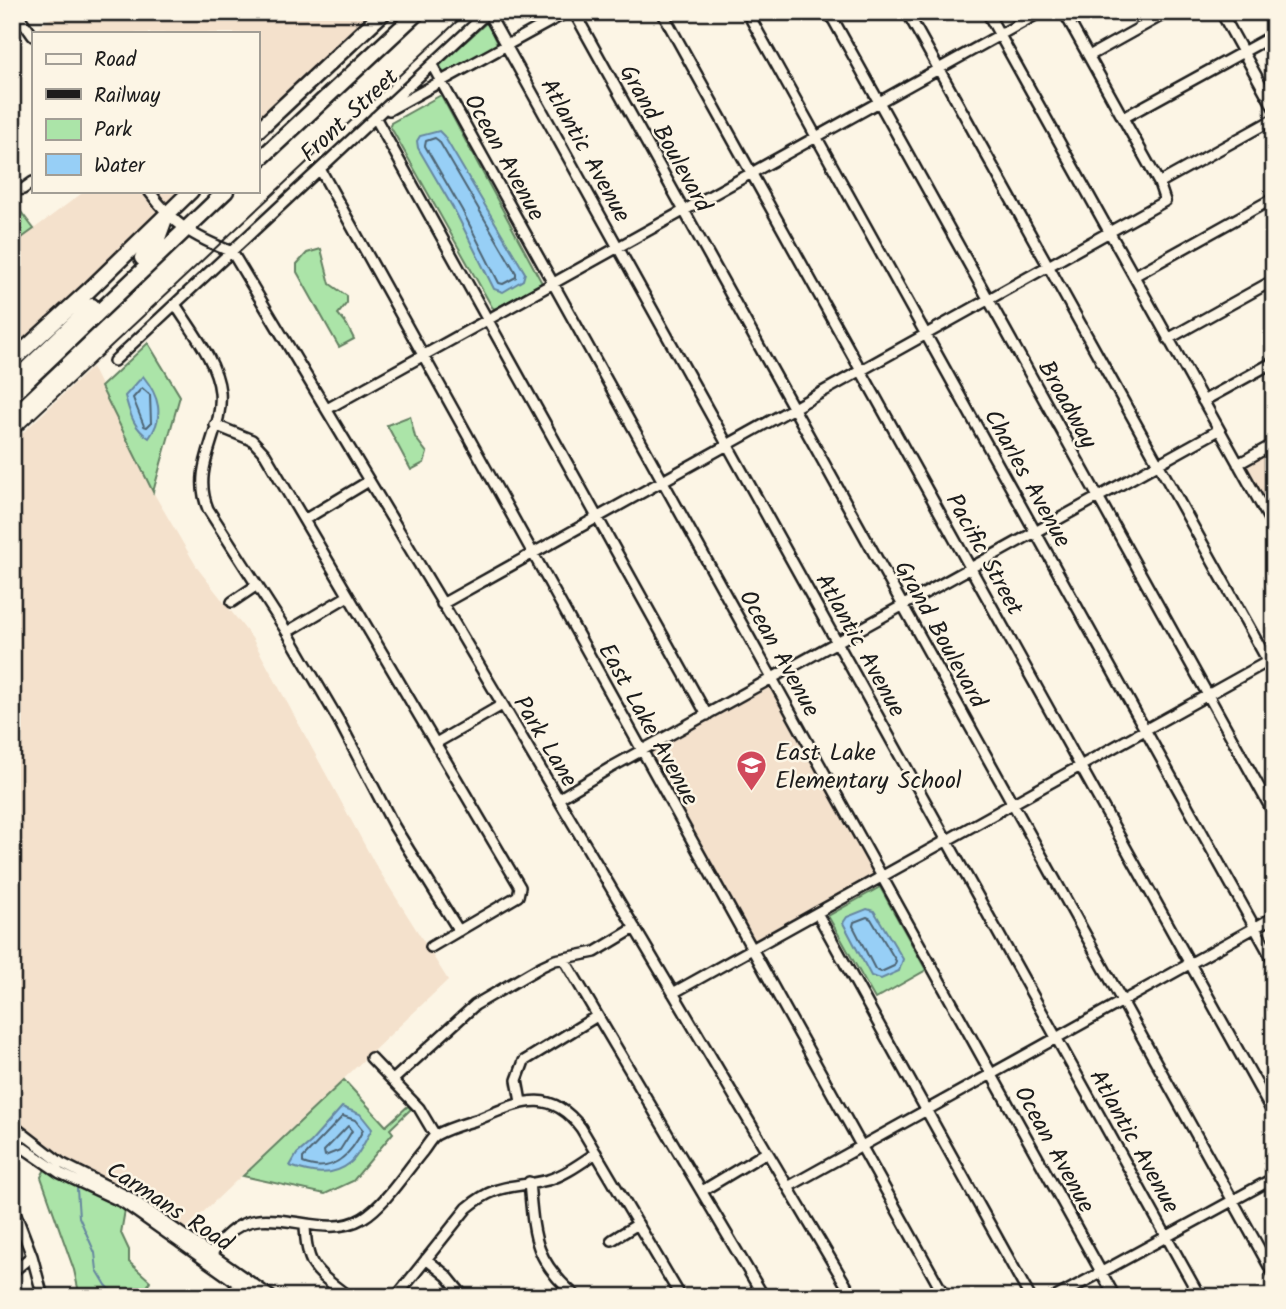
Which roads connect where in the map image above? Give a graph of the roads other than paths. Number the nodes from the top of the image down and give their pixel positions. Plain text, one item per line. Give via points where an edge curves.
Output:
1 (16, 12) edge
2 (384, 12) edge
3 (405, 12) edge
4 (418, 12) edge
5 (488, 12) edge
6 (567, 12) edge
7 (574, 12) edge
8 (663, 12) edge
9 (747, 12) edge
10 (829, 12) edge
11 (907, 12) edge
12 (987, 12) edge
13 (1041, 12) edge
14 (1064, 12) edge
15 (1168, 12) edge
16 (1221, 12) edge
17 (32, 35) edge
18 (999, 35) junction
19 (1274, 35) edge
20 (362, 36) junction
21 (506, 46) junction
22 (1243, 52) junction
23 (1088, 56) junction
24 (432, 65) junction
25 (939, 69) junction
26 (440, 82) junction
27 (879, 102) junction
28 (1274, 108) edge
29 (375, 117) junction
30 (1123, 118) junction
31 (1274, 119) edge
32 (259, 129) edge
33 (817, 137) junction
34 (259, 158) edge
35 (259, 159) edge
36 (320, 169) junction
37 (751, 173) junction
38 (32, 182) edge
39 (1158, 183) junction
40 (12, 191) edge
41 (150, 192) edge
42 (190, 192) edge
43 (225, 192) edge
44 (1274, 198) edge
45 (684, 210) junction
46 (166, 214) junction
47 (184, 229) junction
48 (1109, 232) junction
49 (618, 247) junction
50 (232, 252) junction
51 (1048, 266) junction
52 (1133, 276) junction
53 (1274, 280) edge
54 (553, 283) junction
55 (87, 292) junction
56 (988, 300) junction
57 (175, 304) junction
58 (488, 319) junction
59 (73, 331) junction
60 (926, 335) junction
61 (1168, 339) junction
62 (423, 355) junction
63 (12, 361) edge
64 (114, 361) dead end
65 (1274, 362) edge
66 (861, 370) junction
67 (12, 383) edge
68 (12, 395) edge
69 (1203, 401) junction
70 (794, 408) junction
71 (327, 409) junction
72 (215, 425) junction
73 (1219, 430) junction
74 (1274, 444) edge
75 (727, 445) junction
76 (1158, 464) junction
77 (1238, 464) junction
78 (369, 481) junction
79 (662, 481) junction
80 (1098, 497) junction
81 (597, 517) junction
82 (303, 520) junction
83 (1274, 528) edge
84 (1036, 532) junction
85 (532, 553) junction
86 (970, 568) junction
87 (257, 585) junction
88 (348, 596) junction
89 (232, 602) dead end
90 (442, 604) junction
91 (903, 606) junction
92 (287, 632) junction
93 (837, 643) junction
94 (1271, 660) edge
95 (1274, 672) edge
96 (772, 679) junction
97 (1208, 695) junction
98 (502, 705) junction
99 (707, 715) junction
100 (1145, 729) junction
101 (436, 743) junction
102 (642, 751) junction
103 (1080, 766) junction
104 (558, 799) junction
105 (1013, 803) junction
106 (1274, 814) edge
107 (947, 840) junction
108 (882, 876) junction
109 (817, 913) junction
110 (1274, 917) edge
111 (1255, 927) junction
112 (635, 928) junction
113 (459, 931) junction
114 (431, 947) dead end
115 (752, 949) junction
116 (564, 959) junction
117 (1274, 962) edge
118 (1190, 963) junction
119 (673, 993) junction
120 (1122, 1000) junction
121 (597, 1016) junction
122 (1056, 1037) junction
123 (371, 1058) dead end
124 (991, 1073) junction
125 (393, 1080) junction
126 (521, 1102) junction
127 (926, 1110) junction
128 (1274, 1115) edge
129 (14, 1134) edge
130 (435, 1135) junction
131 (861, 1146) junction
132 (768, 1152) junction
133 (596, 1153) junction
134 (1274, 1178) edge
135 (529, 1182) junction
136 (789, 1187) junction
137 (702, 1191) junction
138 (1233, 1200) junction
139 (12, 1204) edge
140 (305, 1224) junction
141 (638, 1224) junction
142 (1166, 1237) junction
143 (612, 1240) dead end
144 (32, 1256) junction
145 (209, 1258) junction
146 (426, 1259) junction
147 (12, 1272) edge
148 (1101, 1272) junction
149 (1274, 1275) edge
150 (241, 1280) junction
151 (43, 1297) edge
152 (229, 1297) edge
153 (257, 1297) edge
154 (272, 1297) edge
155 (349, 1297) edge
156 (396, 1297) edge
157 (464, 1297) edge
158 (577, 1297) edge
159 (681, 1297) edge
160 (764, 1297) edge
161 (853, 1297) edge
162 (945, 1297) edge
163 (1030, 1297) edge
164 (1056, 1297) edge
165 (1115, 1297) edge
166 (1200, 1297) edge

1 - 17 street
2 - 20 highway
3 - 20 highway via 378,36
4 - 35 highway
5 - 21 street, Atlantic Avenue
5 - 24 street, Front Street
6 - 21 street
7 - 45 street, Grand Boulevard
8 - 37 street, Pacific Street
9 - 33 street, Charles Avenue
10 - 27 street, Broadway
11 - 25 street
12 - 18 street
13 - 18 street
14 - 23 street
15 - 23 street
16 - 22 street
18 - 25 street
18 - 48 street
19 - 22 street
20 - 32 highway
20 - 34 highway via 360,55 278,133
21 - 26 street
21 - 49 street, Atlantic Avenue
22 - 28 street
22 - 30 street
23 - 30 street
24 - 26 street, Ocean Avenue
24 - 29 street, Front Street
25 - 27 street
25 - 51 street
26 - 29 street
26 - 54 street, Ocean Avenue
27 - 33 street
27 - 56 street, Broadway
29 - 36 street, Front Street
29 - 58 street
30 - 39 street
31 - 39 street
33 - 37 street
33 - 60 street, Charles Avenue
36 - 50 street, Front Street
36 - 62 street, East Lake Avenue
37 - 45 street
37 - 66 street, Pacific Street
38 - 40 street
39 - 48 street via 1166,201
41 - 46 street
42 - 46 highway
43 - 47 highway
44 - 52 street
45 - 49 street
45 - 70 street, Grand Boulevard
46 - 47 street
46 - 55 highway
46 - 59 highway via 151,249
47 - 50 street
47 - 59 highway
48 - 51 street
48 - 52 street
49 - 54 street
49 - 75 street, Atlantic Avenue
50 - 57 street, Front Street
50 - 71 street, Park Lane
51 - 56 street
51 - 76 street
52 - 61 street
53 - 61 street
54 - 58 street
54 - 79 street, Ocean Avenue
55 - 59 highway via 74,313
55 - 63 highway
56 - 60 street
56 - 80 street, Broadway
57 - 64 street, Front Street
57 - 72 street via 218,381
58 - 62 street
58 - 81 street
59 - 67 highway
59 - 68 highway
60 - 66 street
60 - 84 street, Charles Avenue
61 - 69 street
62 - 71 street
62 - 85 street, East Lake Avenue
65 - 69 street
66 - 70 street
66 - 86 street, Pacific Street
69 - 73 street
70 - 75 street
70 - 91 street, Grand Boulevard
71 - 78 street, Park Lane
72 - 82 street via 257,444
72 - 87 street via 202,471 204,500
73 - 76 street
73 - 77 street
74 - 77 street
75 - 79 street
75 - 93 street, Atlantic Avenue
76 - 80 street
76 - 94 street
77 - 83 street
78 - 82 street
78 - 90 street, Park Lane
79 - 81 street
79 - 96 street, Ocean Avenue
80 - 84 street
80 - 97 street, Broadway
81 - 85 street
81 - 99 street
82 - 88 street
84 - 86 street
84 - 100 street, Charles Avenue
85 - 90 street
85 - 102 street, East Lake Avenue
86 - 91 street
86 - 103 street, Pacific Street
87 - 89 street
87 - 92 street
88 - 92 street
88 - 101 street
90 - 98 street, Park Lane
91 - 93 street
91 - 105 street, Grand Boulevard
92 - 113 street via 394,826
93 - 96 street
93 - 107 street, Atlantic Avenue
94 - 95 street
94 - 97 street
96 - 99 street
96 - 108 street, Ocean Avenue
97 - 100 street
97 - 106 street, Broadway
98 - 101 street
98 - 104 street, Park Lane
99 - 102 street
100 - 103 street
100 - 111 street, Charles Avenue
101 - 113 street via 520,887 518,896
102 - 104 street
102 - 115 street, East Lake Avenue
103 - 105 street
103 - 118 street, Pacific Street
104 - 112 street, Park Lane
105 - 107 street
105 - 120 street, Grand Boulevard
107 - 108 street
107 - 122 street, Atlantic Avenue
108 - 109 street
108 - 124 street, Ocean Avenue
109 - 115 street
109 - 127 street
110 - 111 street
111 - 117 street, Charles Avenue
111 - 118 street
112 - 116 street via 595,952
112 - 119 street, Park Lane
113 - 114 street
115 - 119 street
115 - 131 street, East Lake Avenue
116 - 121 street
116 - 125 street via 542,966 475,1005
118 - 120 street
118 - 128 street, Pacific Street
119 - 132 street, Park Lane
120 - 122 street
120 - 138 street, Grand Boulevard
121 - 126 street via 524,1061 517,1080
121 - 137 street
122 - 124 street
122 - 142 street, Atlantic Avenue
123 - 125 street
124 - 127 street
124 - 148 street, Ocean Avenue
125 - 130 street via 419,1108
126 - 130 street
126 - 133 street via 547,1103 567,1113
127 - 131 street
127 - 163 street
129 - 145 street, Carmans Road via 60,1173 124,1203
130 - 140 street via 364,1217 338,1227
131 - 136 street
131 - 162 street, East Lake Avenue
132 - 136 street, Park Lane
132 - 137 street
133 - 135 street via 558,1176
133 - 141 street
134 - 138 street
135 - 146 street via 481,1196
135 - 158 street via 533,1229 543,1260
136 - 161 street, Park Lane
137 - 160 street
138 - 142 street
138 - 149 street, Grand Boulevard
139 - 144 street
140 - 145 street via 275,1218 251,1221 226,1235
140 - 155 street via 312,1265
141 - 143 street
141 - 159 street
142 - 148 street
142 - 166 street, Atlantic Avenue
144 - 147 street
144 - 151 street
145 - 150 street, Carmans Road
146 - 156 street
146 - 157 street
148 - 164 street
148 - 165 street, Ocean Avenue
150 - 152 street
150 - 153 street, Carmans Road
150 - 154 street, Carmans Road

